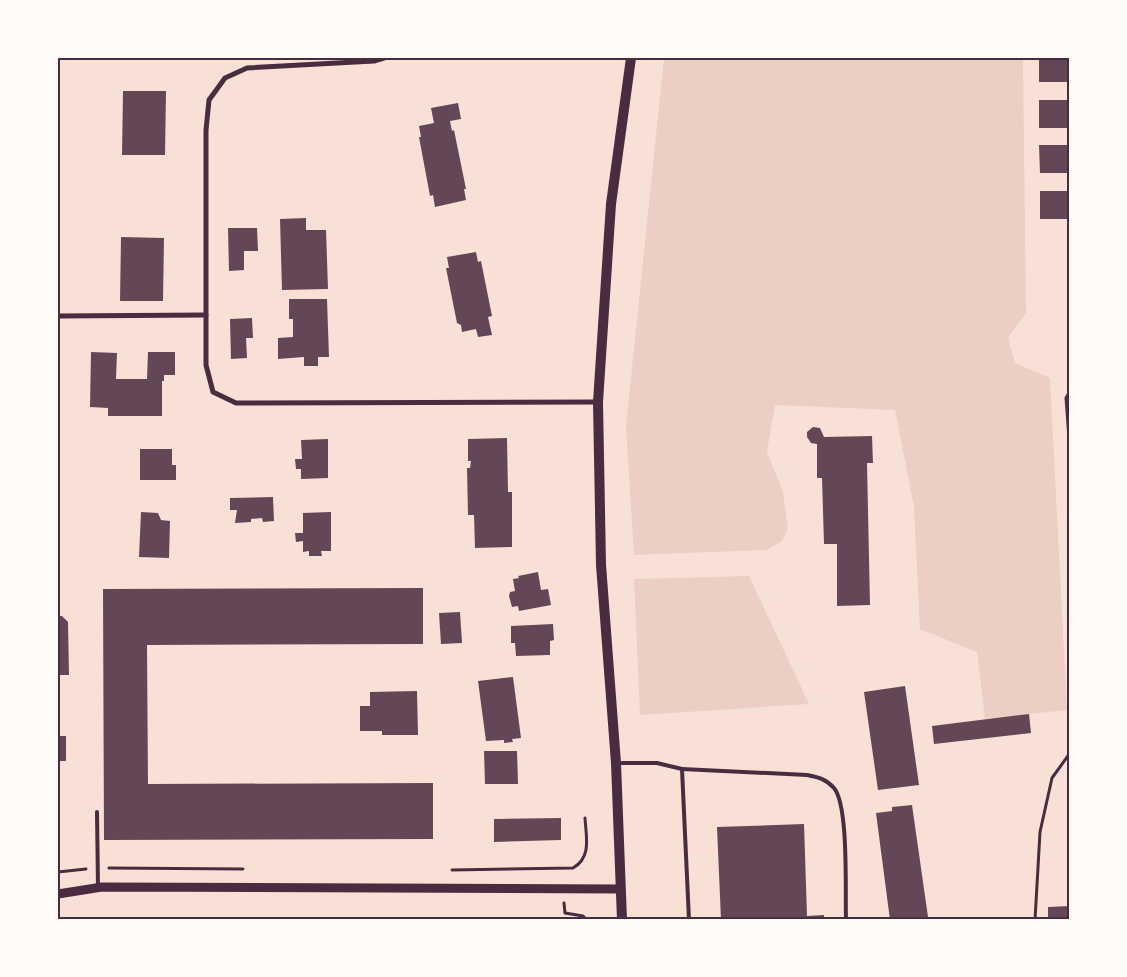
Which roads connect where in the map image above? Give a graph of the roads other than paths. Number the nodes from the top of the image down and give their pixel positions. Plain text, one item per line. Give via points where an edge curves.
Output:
1 (384, 58) edge
2 (631, 58) edge
3 (206, 315) junction
4 (58, 316) edge
5 (598, 402) junction
6 (616, 763) junction
7 (682, 769) junction
8 (97, 812) dead end
9 (98, 888) junction
10 (620, 889) junction
11 (58, 894) edge
12 (622, 920) edge
13 (689, 920) edge
14 (846, 920) edge

1 - 3 street via 247,68 225,78 209,100 206,130
2 - 5 main road via 611,204
3 - 4 street
3 - 5 street via 206,365 213,392 236,403
5 - 6 main road via 601,565
6 - 7 lane via 657,763
6 - 10 main road
7 - 13 lane
7 - 14 lane via 807,775 822,778 835,789 843,812
8 - 9 lane
9 - 10 street
9 - 11 street
10 - 12 main road

